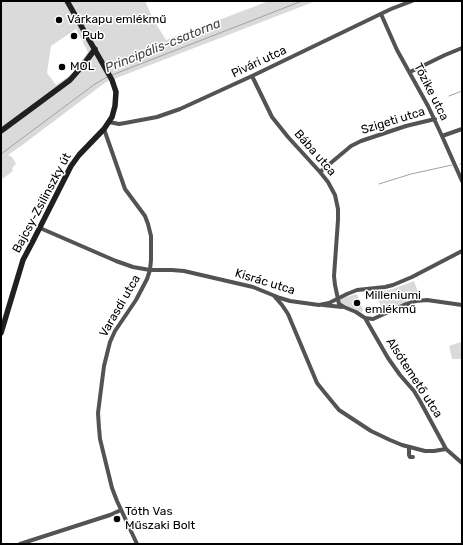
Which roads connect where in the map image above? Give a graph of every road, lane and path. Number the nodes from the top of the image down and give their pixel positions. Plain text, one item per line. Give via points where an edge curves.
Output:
1 (67, 1) edge
2 (412, 1) edge
3 (381, 14) junction
4 (462, 48) edge
5 (95, 49) junction
6 (410, 72) junction
7 (252, 76) junction
8 (434, 120) junction
9 (109, 122) junction
10 (104, 129) junction
11 (462, 129) edge
12 (1, 131) edge
13 (442, 136) junction
14 (320, 172) junction
15 (462, 181) edge
16 (40, 228) junction
17 (462, 251) edge
18 (150, 270) junction
19 (273, 295) junction
20 (338, 298) junction
21 (319, 305) junction
22 (462, 305) edge
23 (344, 307) junction
24 (365, 318) junction
25 (1, 333) edge
26 (409, 447) junction
27 (446, 448) junction
28 (413, 457) dead end
29 (462, 463) edge
30 (121, 510) junction
31 (20, 544) edge
32 (137, 544) edge

1 - 5 street, Bajcsy-Zsilinszky út
2 - 3 street, Pivári utca
3 - 6 street, Tőzike utca
3 - 7 street, Pivári utca
4 - 6 street
5 - 9 street, Bajcsy-Zsilinszky út via 116,92 114,111
5 - 12 street via 70,80
6 - 8 street, Tőzike utca
7 - 9 street, Pivári utca via 165,114 119,124
7 - 14 street, Bába utca via 274,120
8 - 13 street, Tőzike utca
8 - 14 street, Szigeti utca via 361,141 351,146
9 - 10 street, Bajcsy-Zsilinszky út
10 - 16 street, Bajcsy-Zsilinszky út via 75,160
10 - 18 street, Varasdi utca via 125,189 148,224 152,244
11 - 13 street
13 - 15 street, Tőzike utca
14 - 20 street, Bába utca via 333,191 338,205 334,276
16 - 18 street, Kisrác utca via 116,261
16 - 25 street, Bajcsy-Zsilinszky út via 23,260
17 - 20 street, Kisrác utca via 393,285 358,290
18 - 19 street, Kisrác utca via 184,271 253,287
18 - 30 street, Varasdi utca via 143,288 111,337 99,402 100,439 112,488
19 - 21 street, Kisrác utca via 290,301
19 - 26 street via 288,314 317,382 339,410 381,436
20 - 21 street, Kisrác utca
20 - 23 street via 339,304
21 - 23 street
22 - 24 street via 421,300 373,319
23 - 24 street
24 - 27 street, Alsótemető utca via 388,358 414,391
26 - 27 street via 430,451
26 - 28 street via 409,455
27 - 29 street, Alsótemető utca
30 - 31 street
30 - 32 street, Varasdi utca

